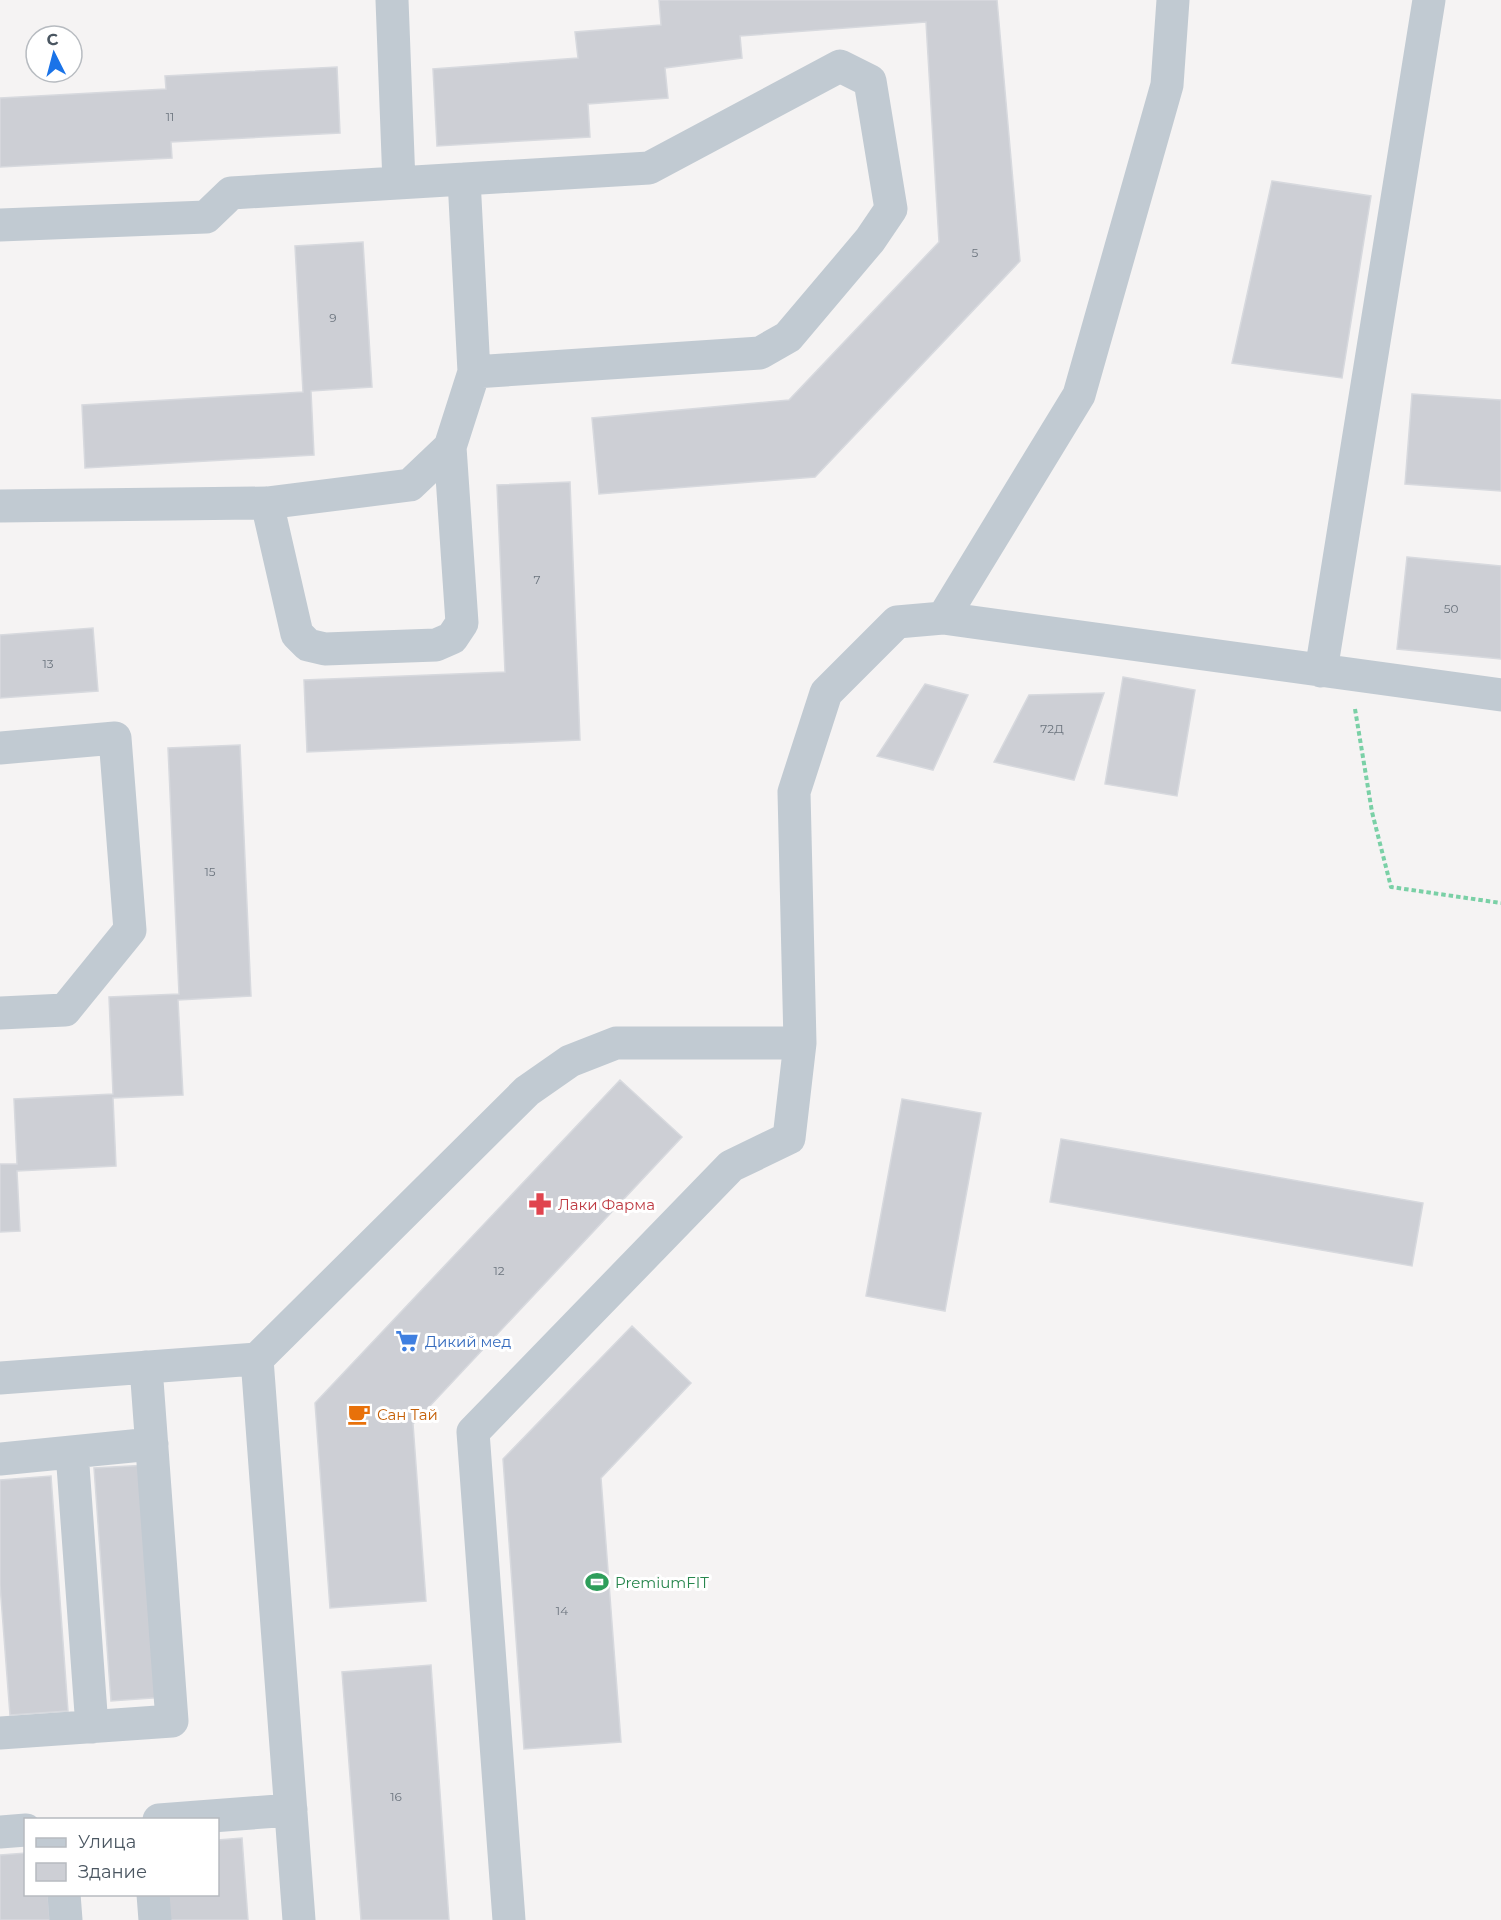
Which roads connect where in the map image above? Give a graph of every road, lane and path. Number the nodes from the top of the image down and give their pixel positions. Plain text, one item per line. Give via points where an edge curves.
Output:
1 (392, 0) edge
2 (1173, 0) edge
3 (1429, 0) edge
4 (464, 179) junction
5 (399, 183) junction
6 (0, 225) edge
7 (474, 372) junction
8 (450, 447) junction
9 (267, 504) junction
10 (0, 506) edge
11 (943, 618) junction
12 (1321, 671) junction
13 (1501, 695) edge
14 (1355, 708) dead end
15 (0, 748) edge
16 (1501, 903) edge
17 (0, 1013) edge
18 (800, 1043) junction
19 (257, 1359) junction
20 (146, 1367) junction
21 (0, 1378) edge
22 (152, 1444) junction
23 (72, 1452) junction
24 (0, 1459) edge
25 (92, 1727) junction
26 (0, 1733) edge
27 (291, 1810) junction
28 (185, 1818) edge
29 (24, 1830) edge
30 (0, 1832) edge
31 (64, 1896) edge
32 (153, 1896) edge
33 (66, 1920) edge
34 (155, 1920) edge
35 (299, 1920) edge
36 (509, 1920) edge

1 - 5 lane
2 - 11 lane via 1167,85 1079,394
3 - 12 lane
4 - 5 lane
4 - 7 lane
4 - 7 lane via 649,168 840,66 870,81 891,209 789,337 760,353
5 - 6 lane via 231,193 206,217
7 - 8 lane
8 - 9 lane via 410,485
8 - 9 lane via 462,623 453,638 436,645 325,649 308,645 297,634
9 - 10 lane
11 - 12 lane
11 - 18 lane via 897,622 826,693 794,792
12 - 13 lane
14 - 16 path via 1372,812 1391,887
15 - 17 lane via 115,738 130,930 65,1010
18 - 19 lane via 616,1043 570,1061 527,1091
18 - 36 lane via 789,1138 731,1166 473,1432
19 - 20 lane
19 - 27 lane
20 - 21 lane
20 - 22 lane
22 - 23 lane
22 - 25 lane via 172,1721
23 - 24 lane
23 - 25 lane
25 - 26 lane
27 - 28 lane
27 - 35 lane
29 - 30 lane
31 - 33 lane
32 - 34 lane

